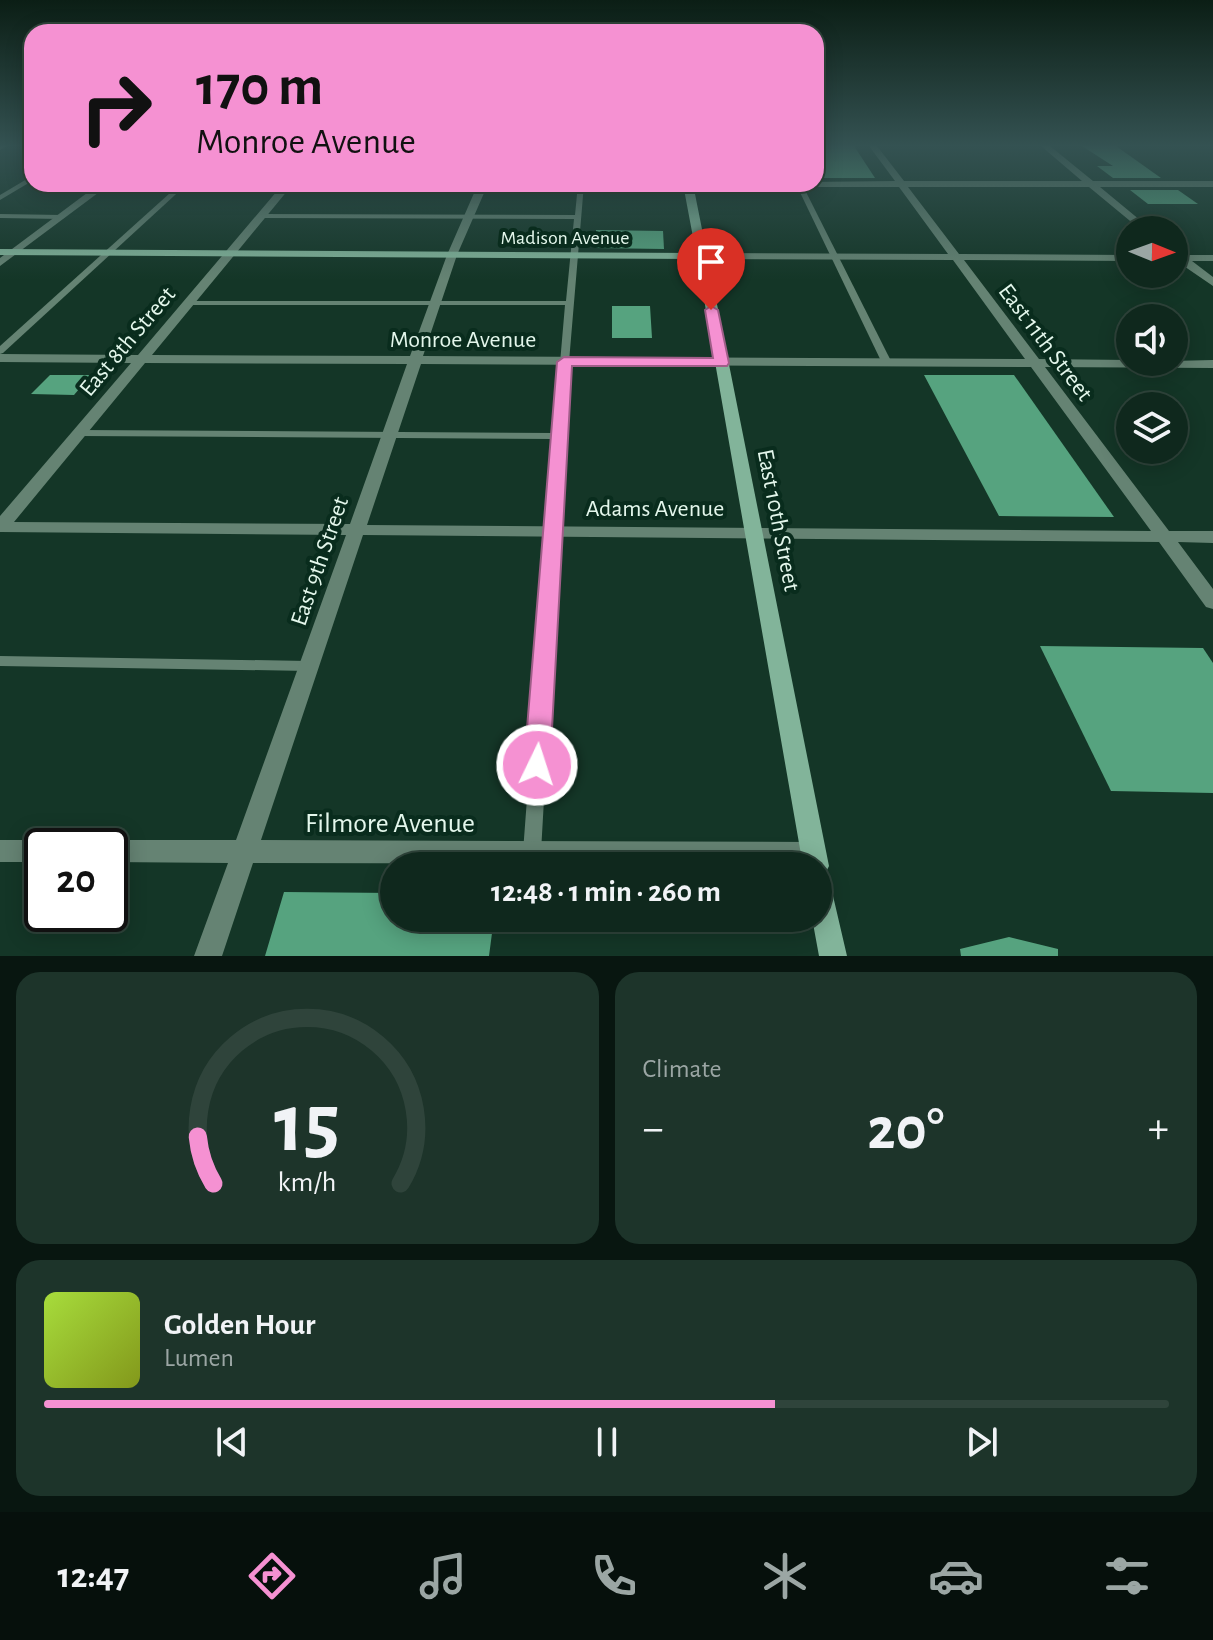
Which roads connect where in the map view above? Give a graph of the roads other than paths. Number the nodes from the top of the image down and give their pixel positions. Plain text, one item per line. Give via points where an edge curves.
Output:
1 (903, 191) edge
2 (1099, 191) edge
3 (95, 192) edge
4 (175, 192) edge
5 (281, 192) edge
6 (480, 192) edge
7 (580, 192) edge
8 (689, 192) edge
9 (803, 192) edge
10 (0, 216) edge
11 (261, 216) junction
12 (469, 216) junction
13 (1130, 216) edge
14 (62, 217) junction
15 (577, 217) junction
16 (0, 252) edge
17 (15, 252) junction
18 (107, 253) junction
19 (230, 254) junction
20 (452, 255) junction
21 (574, 255) junction
22 (701, 256) junction
23 (834, 257) junction
24 (955, 257) junction
25 (1188, 257) edge
26 (1116, 258) edge
27 (1213, 258) edge
28 (0, 263) edge
29 (1188, 265) edge
30 (1213, 283) edge
31 (188, 303) junction
32 (570, 303) junction
33 (435, 304) junction
34 (0, 351) edge
35 (0, 358) edge
36 (141, 358) junction
37 (417, 360) junction
38 (564, 362) junction
39 (721, 363) junction
40 (887, 363) junction
41 (1034, 364) junction
42 (1213, 364) edge
43 (79, 433) junction
44 (389, 435) junction
45 (559, 436) junction
46 (0, 527) edge
47 (354, 531) junction
48 (552, 532) junction
49 (753, 532) junction
50 (1164, 537) junction
51 (1213, 537) edge
52 (1213, 602) edge
53 (0, 661) edge
54 (308, 666) junction
55 (0, 851) edge
56 (24, 851) edge
57 (128, 851) edge
58 (245, 852) junction
59 (380, 852) edge
60 (532, 852) edge
61 (813, 852) edge
62 (828, 932) edge
63 (208, 956) edge
64 (833, 956) edge

1 - 24 street, East 11th Street
2 - 13 street
3 - 14 street
4 - 18 lane
5 - 11 street, East 8th Street
6 - 12 street, East 9th Street
7 - 15 lane
8 - 22 main road, East 10th Street
9 - 23 lane
10 - 14 lane
11 - 12 lane
11 - 19 street, East 8th Street
12 - 15 lane
12 - 20 street, East 9th Street
14 - 17 street
15 - 21 lane
16 - 17 main road, Madison Avenue
17 - 18 main road, Madison Avenue
17 - 28 street
18 - 19 main road, Madison Avenue
18 - 34 lane
19 - 20 main road, Madison Avenue
19 - 31 street, East 8th Street
20 - 21 main road, Madison Avenue
20 - 33 street, East 9th Street
21 - 22 main road, Madison Avenue
21 - 32 lane
22 - 23 street, Madison Avenue
22 - 39 main road, East 10th Street
23 - 24 street, Madison Avenue
23 - 40 lane
24 - 26 street, Madison Avenue
24 - 41 street, East 11th Street
25 - 27 street
29 - 30 street
31 - 33 lane
31 - 36 street, East 8th Street
32 - 33 lane
32 - 38 lane
33 - 37 street, East 9th Street
35 - 36 street, Monroe Avenue
36 - 37 street, Monroe Avenue
36 - 43 street, East 8th Street
37 - 38 street, Monroe Avenue
37 - 44 street, East 9th Street
38 - 39 street, Monroe Avenue
38 - 45 lane
39 - 40 street, Monroe Avenue
39 - 49 main road, East 10th Street
40 - 41 street, Monroe Avenue
41 - 42 street, Monroe Avenue
41 - 50 street, East 11th Street
43 - 44 lane
43 - 46 street, East 8th Street
44 - 45 lane
44 - 47 street, East 9th Street
45 - 48 lane
46 - 47 street, Adams Avenue
47 - 48 street, Adams Avenue
47 - 54 street, East 9th Street
48 - 49 street, Adams Avenue
48 - 60 lane
49 - 50 street, Adams Avenue
49 - 61 main road, East 10th Street
50 - 51 street, Adams Avenue
50 - 52 street, East 11th Street
53 - 54 lane
54 - 58 street, East 9th Street
55 - 56 street
57 - 58 street, Filmore Avenue
58 - 59 street, Filmore Avenue
58 - 63 street, East 9th Street
62 - 64 main road, East 10th Street

